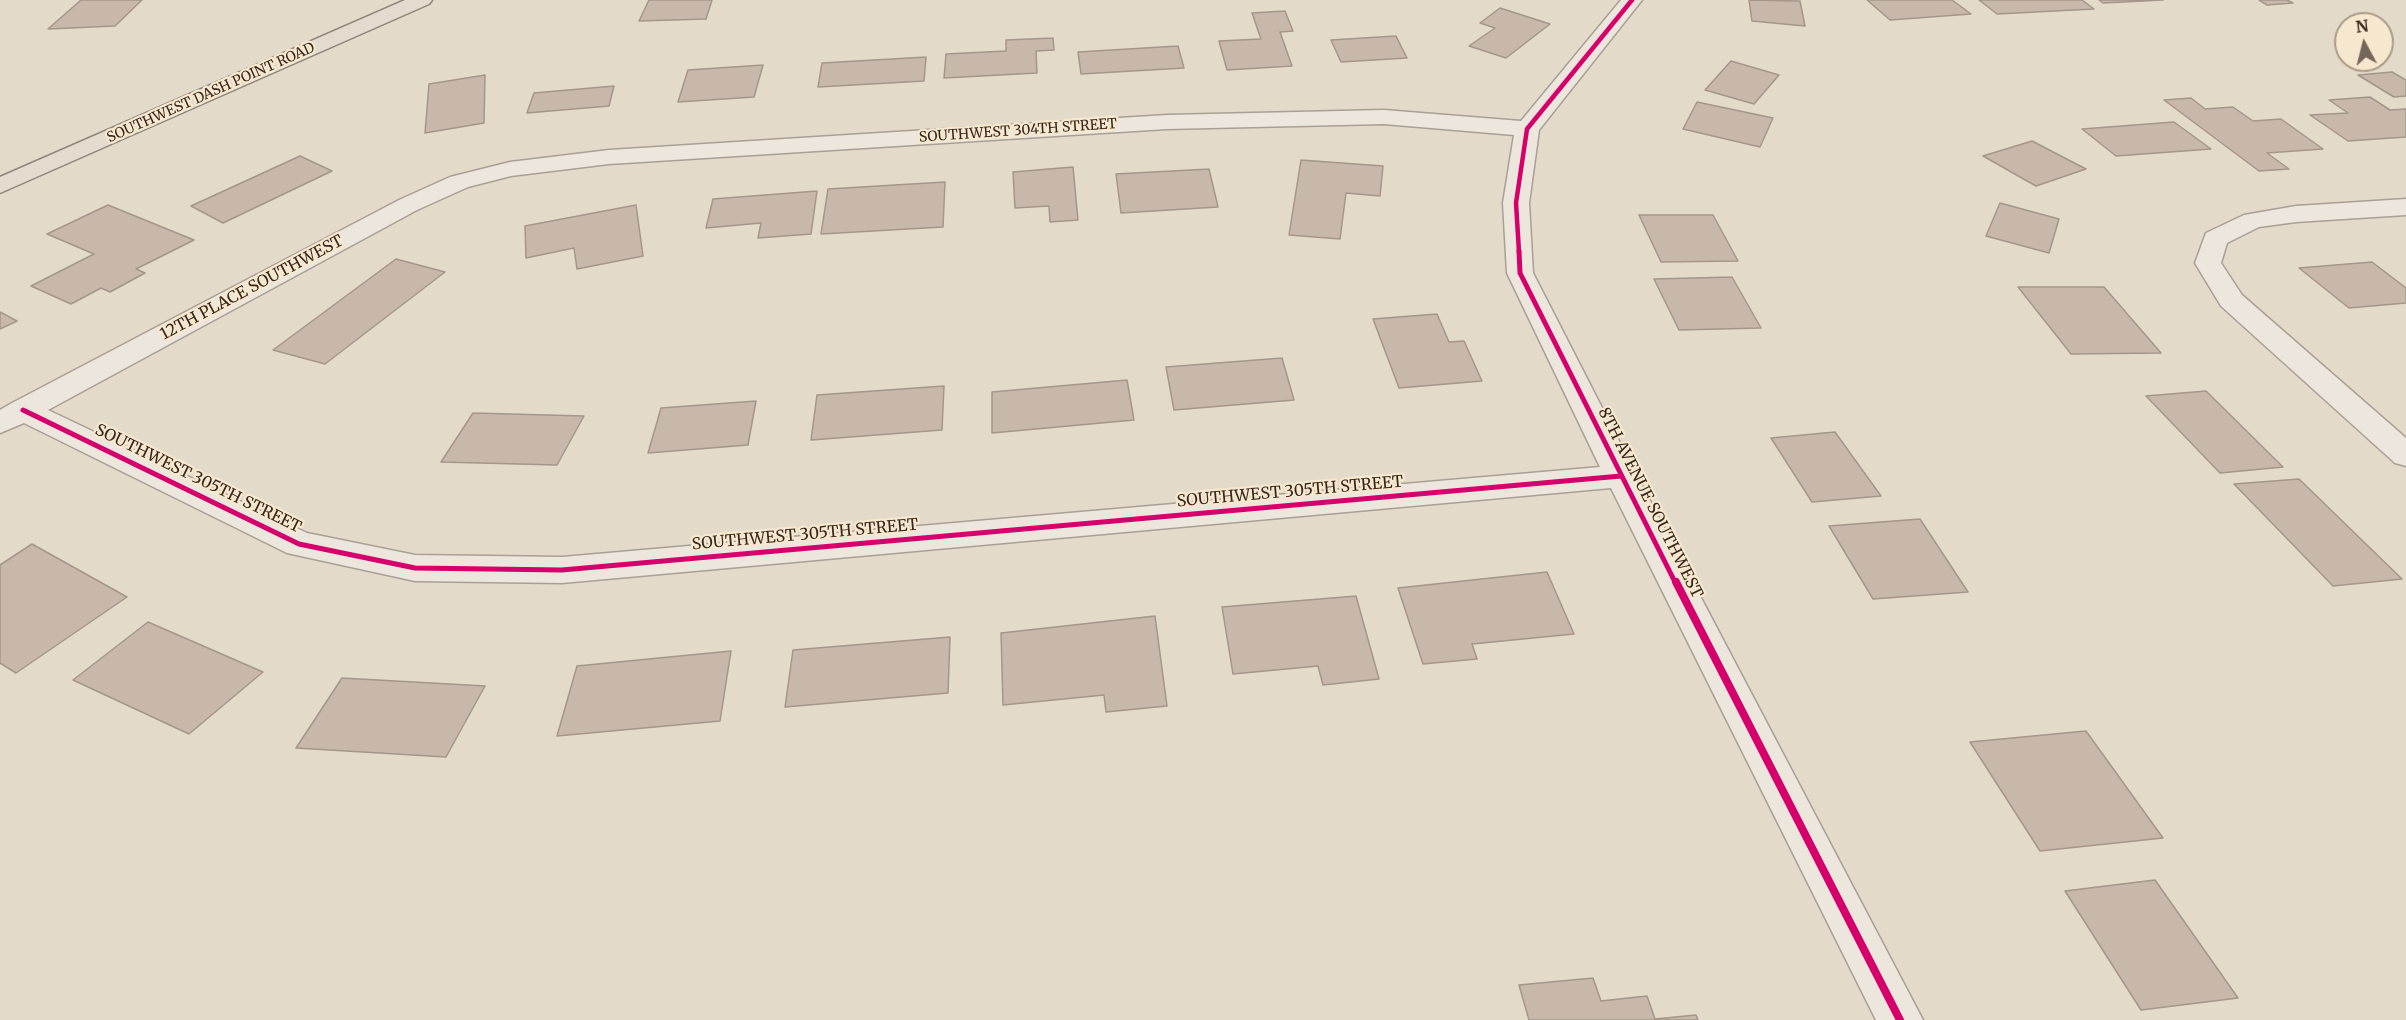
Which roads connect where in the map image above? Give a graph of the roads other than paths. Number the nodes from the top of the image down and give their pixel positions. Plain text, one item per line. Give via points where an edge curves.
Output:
1 (422, 0) edge
2 (1632, 0) edge
3 (1527, 129) junction
4 (510, 169) joint
5 (0, 186) edge
6 (2406, 207) edge
7 (12, 417) edge
8 (2406, 455) edge
9 (1621, 476) junction
10 (1900, 1020) edge

1 - 5 main road, SOUTHWEST DASH POINT ROAD
2 - 3 street
3 - 4 street, SOUTHWEST 304TH STREET via 1384,117 1167,122 609,158
3 - 9 street, 8TH AVENUE SOUTHWEST via 1516,202 1520,273
4 - 7 street, 12TH PLACE SOUTHWEST via 459,182 408,205
6 - 8 street via 2253,220 2215,239 2208,263 2231,300
7 - 9 street, SOUTHWEST 305TH STREET via 299,544 415,568 562,570
9 - 10 street, 8TH AVENUE SOUTHWEST

